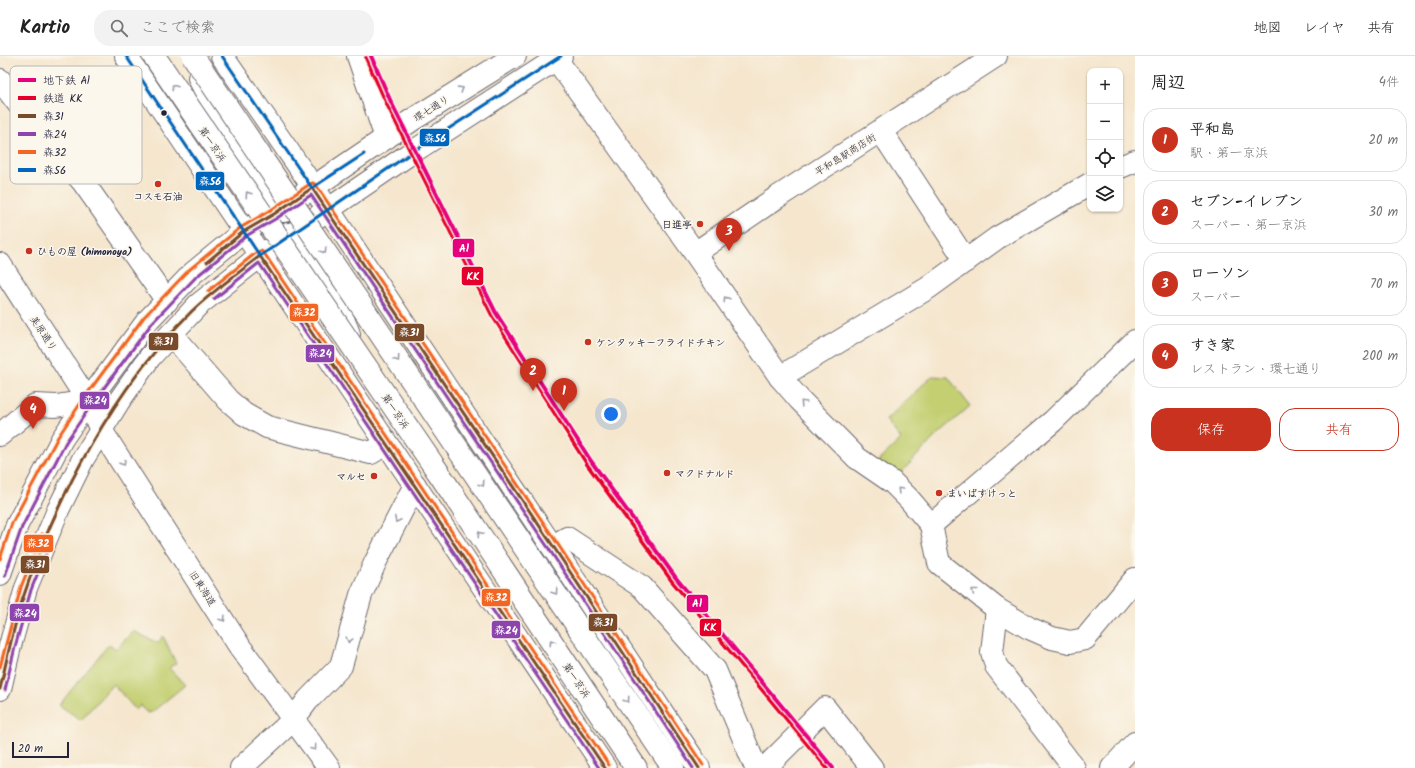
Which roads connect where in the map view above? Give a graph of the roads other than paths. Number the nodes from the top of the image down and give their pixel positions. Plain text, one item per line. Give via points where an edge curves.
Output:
1 (126, 56) edge
2 (154, 56) edge
3 (187, 56) edge
4 (193, 56) edge
5 (222, 56) edge
6 (358, 56) edge
7 (515, 56) edge
8 (996, 56) edge
9 (558, 58) edge
10 (133, 66) edge
11 (0, 80) edge
12 (142, 80) edge
13 (10, 93) edge
14 (881, 131) junction
15 (386, 138) junction
16 (1135, 161) edge
17 (1123, 166) edge
18 (84, 184) edge
19 (1087, 186) edge
20 (312, 188) junction
21 (328, 210) junction
22 (278, 211) junction
23 (243, 232) junction
24 (294, 234) junction
25 (695, 253) junction
26 (260, 256) junction
27 (966, 261) junction
28 (0, 265) edge
29 (167, 301) junction
30 (171, 334) junction
31 (1135, 341) edge
32 (780, 377) junction
33 (88, 401) junction
34 (373, 423) junction
35 (101, 430) junction
36 (0, 435) edge
37 (386, 444) junction
38 (415, 485) junction
39 (930, 524) junction
40 (554, 546) junction
41 (0, 574) edge
42 (1135, 579) edge
43 (997, 609) junction
44 (0, 689) edge
45 (293, 720) junction
46 (1135, 743) edge
47 (241, 768) edge
48 (329, 768) edge
49 (605, 768) edge
50 (636, 768) edge
51 (673, 768) edge
52 (699, 768) edge
53 (756, 768) edge
54 (765, 768) edge
55 (872, 768) edge
56 (1074, 768) edge
57 (1112, 768) edge

1 - 10 main road
50 -> 2 main road, 第一京浜, bridge
3 - 22 main road via 216,112
4 -> 51 main road, bridge
5 - 20 main road
6 - 15 main road
15 -> 7 main road, 環七通り
8 - 14 main road, 平和島駅商店街
9 - 21 main road
9 - 25 main road
11 - 13 main road
12 - 23 main road
14 - 25 main road, 平和島駅商店街
14 - 27 main road
15 - 20 main road, 環七通り
16 - 17 main road
18 - 29 main road
19 - 27 main road via 997,238
20 - 21 main road
20 - 22 main road, 環七通り
21 - 24 main road
21 - 40 main road
22 - 23 main road, 環七通り
22 - 24 main road
23 - 26 main road
23 - 29 main road, 環七通り via 193,273
24 - 26 main road
24 - 34 main road via 335,298 369,386
32 -> 25 main road
26 - 30 main road via 198,305
26 - 34 main road
27 - 32 main road via 928,288
28 - 33 main road, 美原通り
29 - 33 main road, 環七通り via 148,320
30 - 35 main road via 131,383
30 - 37 main road via 228,400 244,414 267,427 371,453
31 - 39 main road via 1053,421
39 -> 32 main road via 892,482 857,458
33 - 35 main road, 旧東海道
33 - 36 main road via 56,406 35,404
33 - 41 main road, 環七通り via 62,439 17,525
34 - 37 main road
35 - 44 main road via 83,459 58,510 26,588
35 -> 45 main road, 旧東海道 via 240,647
37 - 38 main road
38 -> 45 main road via 361,595 342,666 308,700
38 - 49 main road
43 -> 39 main road via 939,563
40 - 52 main road
40 - 53 main road via 567,538 642,587 715,670
42 - 43 main road via 1085,639 1070,642 1052,638
43 - 56 main road via 992,652 996,666
45 - 47 main road
45 -> 48 main road, 旧東海道
46 - 57 main road
54 - 55 main road via 825,708

